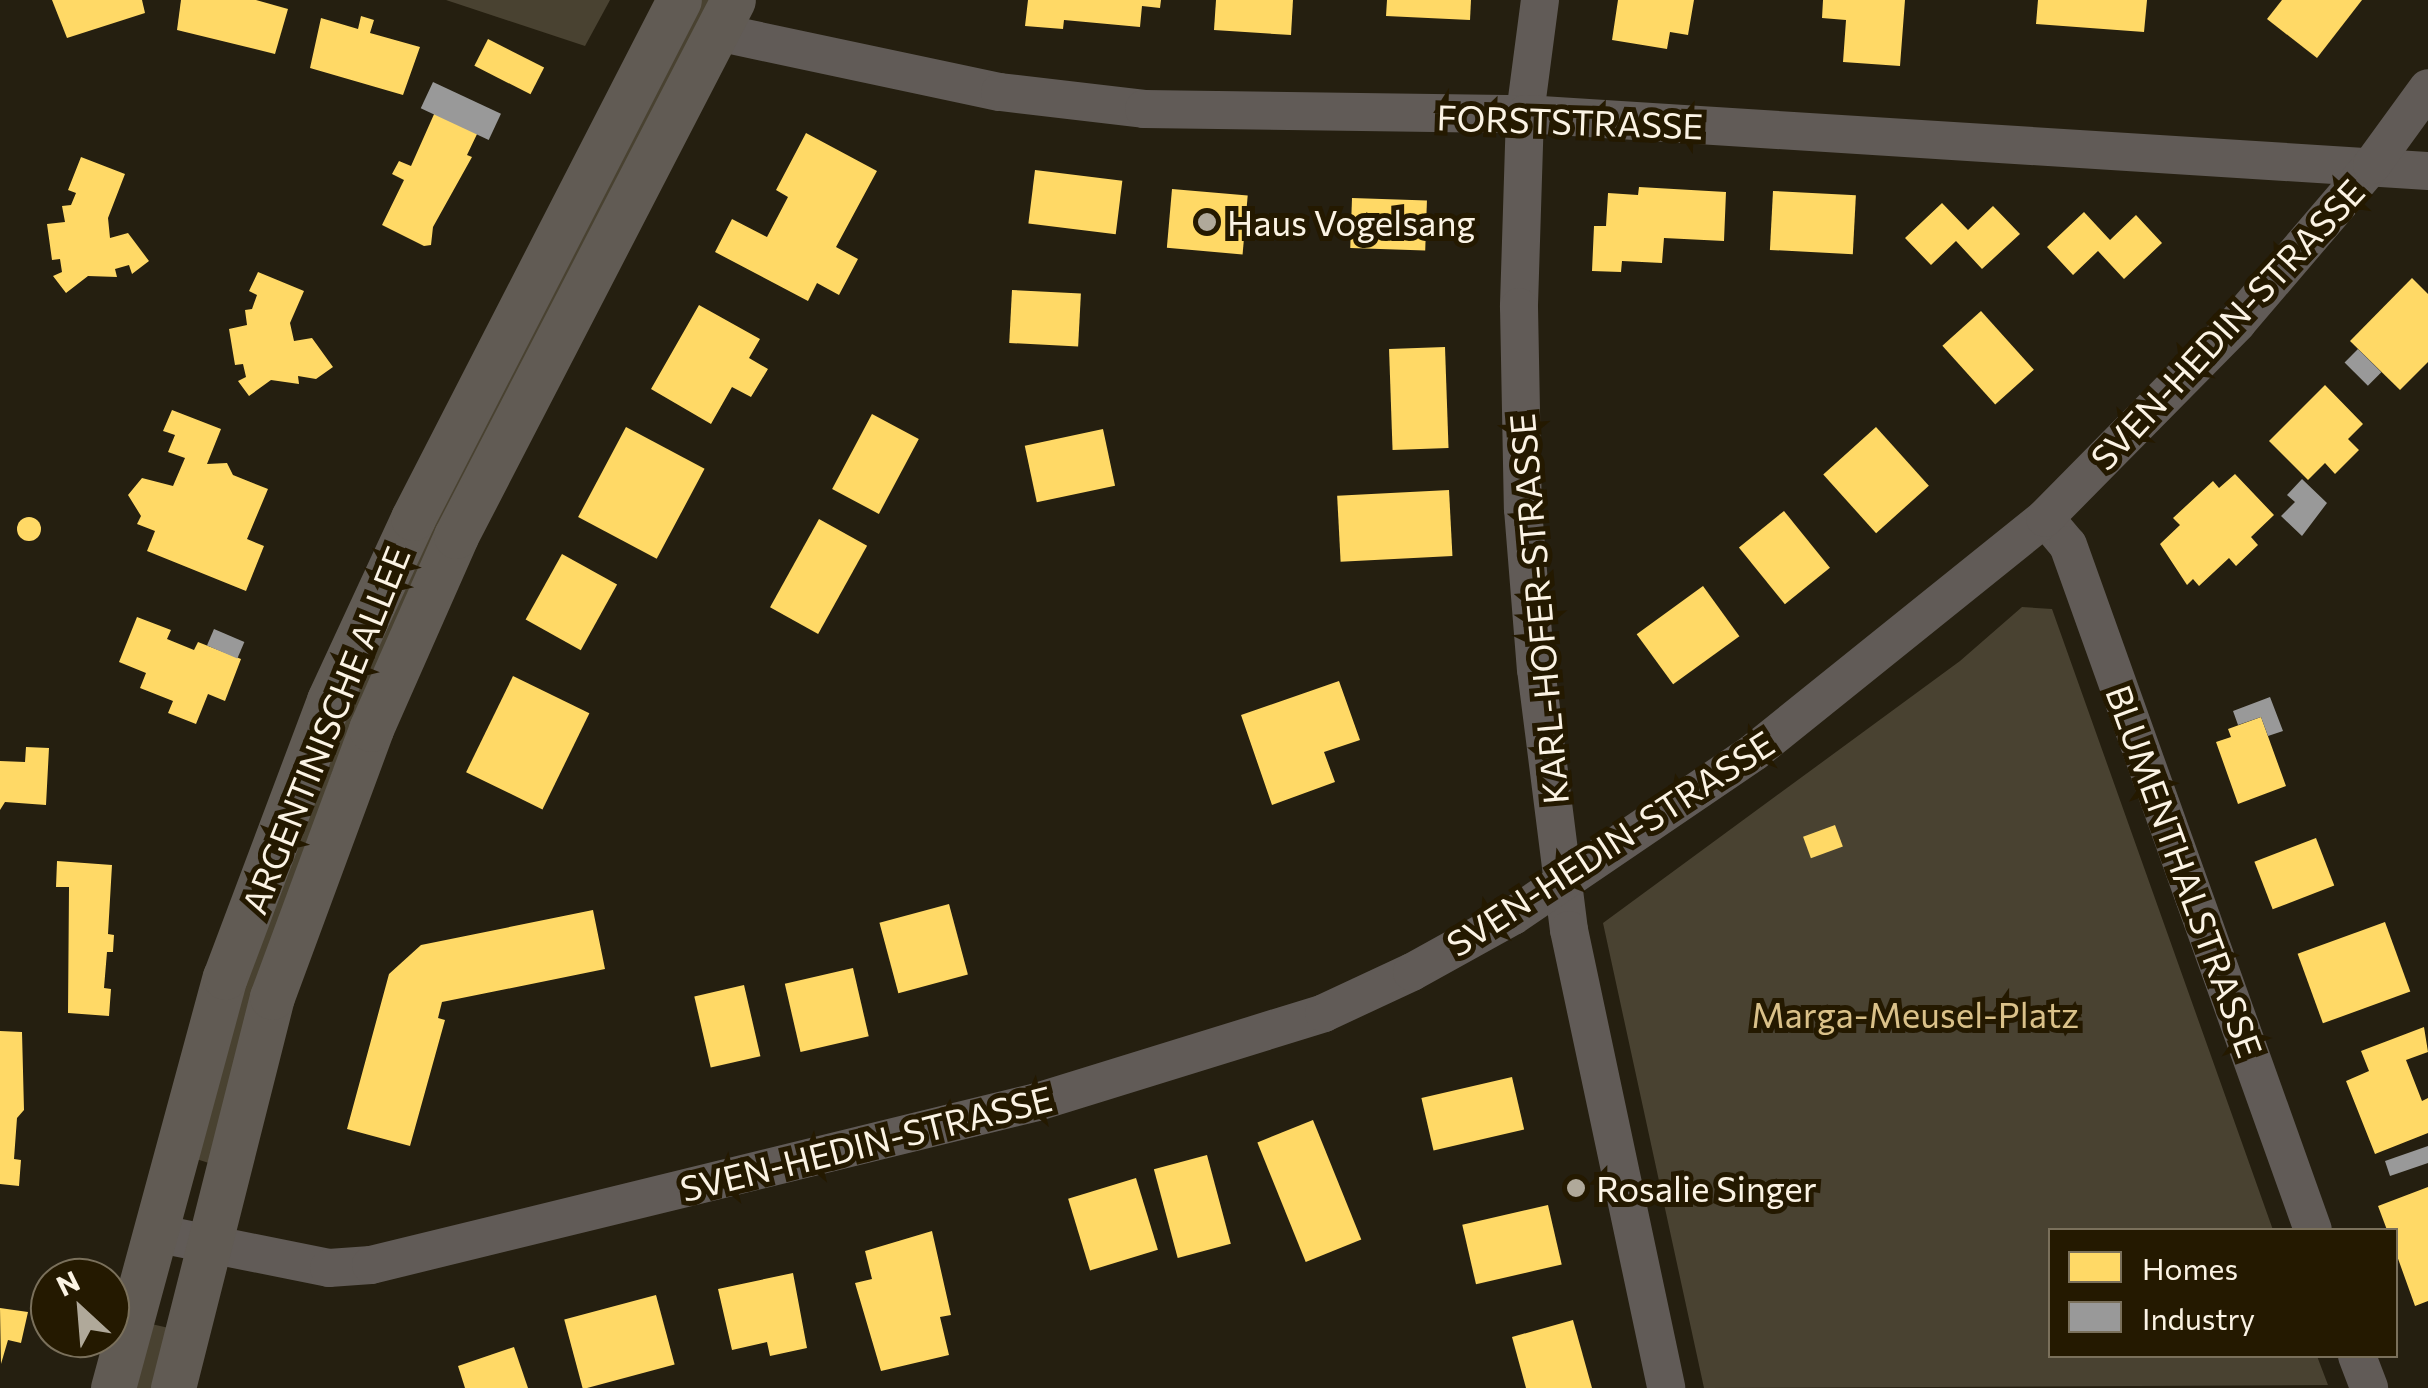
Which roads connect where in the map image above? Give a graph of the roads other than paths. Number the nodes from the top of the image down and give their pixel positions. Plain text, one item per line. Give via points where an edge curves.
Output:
1 (678, 0) edge
2 (1540, 0) edge
3 (725, 16) edge
4 (2428, 88) edge
5 (1525, 114) junction
6 (2372, 165) junction
7 (2428, 171) edge
8 (2045, 518) junction
9 (1563, 884) junction
10 (2312, 1228) edge
11 (155, 1232) junction
12 (207, 1244) junction
13 (2359, 1358) edge
14 (113, 1388) edge
15 (173, 1388) edge
16 (1666, 1388) edge
17 (2369, 1388) edge

1 - 11 main road, ARGENTINISCHE ALLEE via 413,518 330,700 225,977
2 - 5 street, KARL-HOFER-STRASSE
3 - 5 street, FORSTSTRASSE via 1000,92 1144,109
3 - 12 main road, ARGENTINISCHE ALLEE via 456,536 371,729 272,997
4 - 6 street, SVEN-HEDIN-STRASSE
5 - 6 street, FORSTSTRASSE
5 - 9 street, KARL-HOFER-STRASSE via 1523,510
6 - 7 street, FORSTSTRASSE
6 - 8 street, SVEN-HEDIN-STRASSE via 2236,323
8 - 9 street, SVEN-HEDIN-STRASSE via 1754,752
8 - 10 street, BLUMENTHALSTRASSE via 2068,545
9 - 12 street, SVEN-HEDIN-STRASSE via 1412,972 1324,1013 1037,1102 371,1264 329,1268
9 - 16 street, KARL-HOFER-STRASSE via 1631,1244
11 - 12 street, SVEN-HEDIN-STRASSE
11 - 14 main road, ARGENTINISCHE ALLEE
12 - 15 main road, ARGENTINISCHE ALLEE
13 - 17 street

